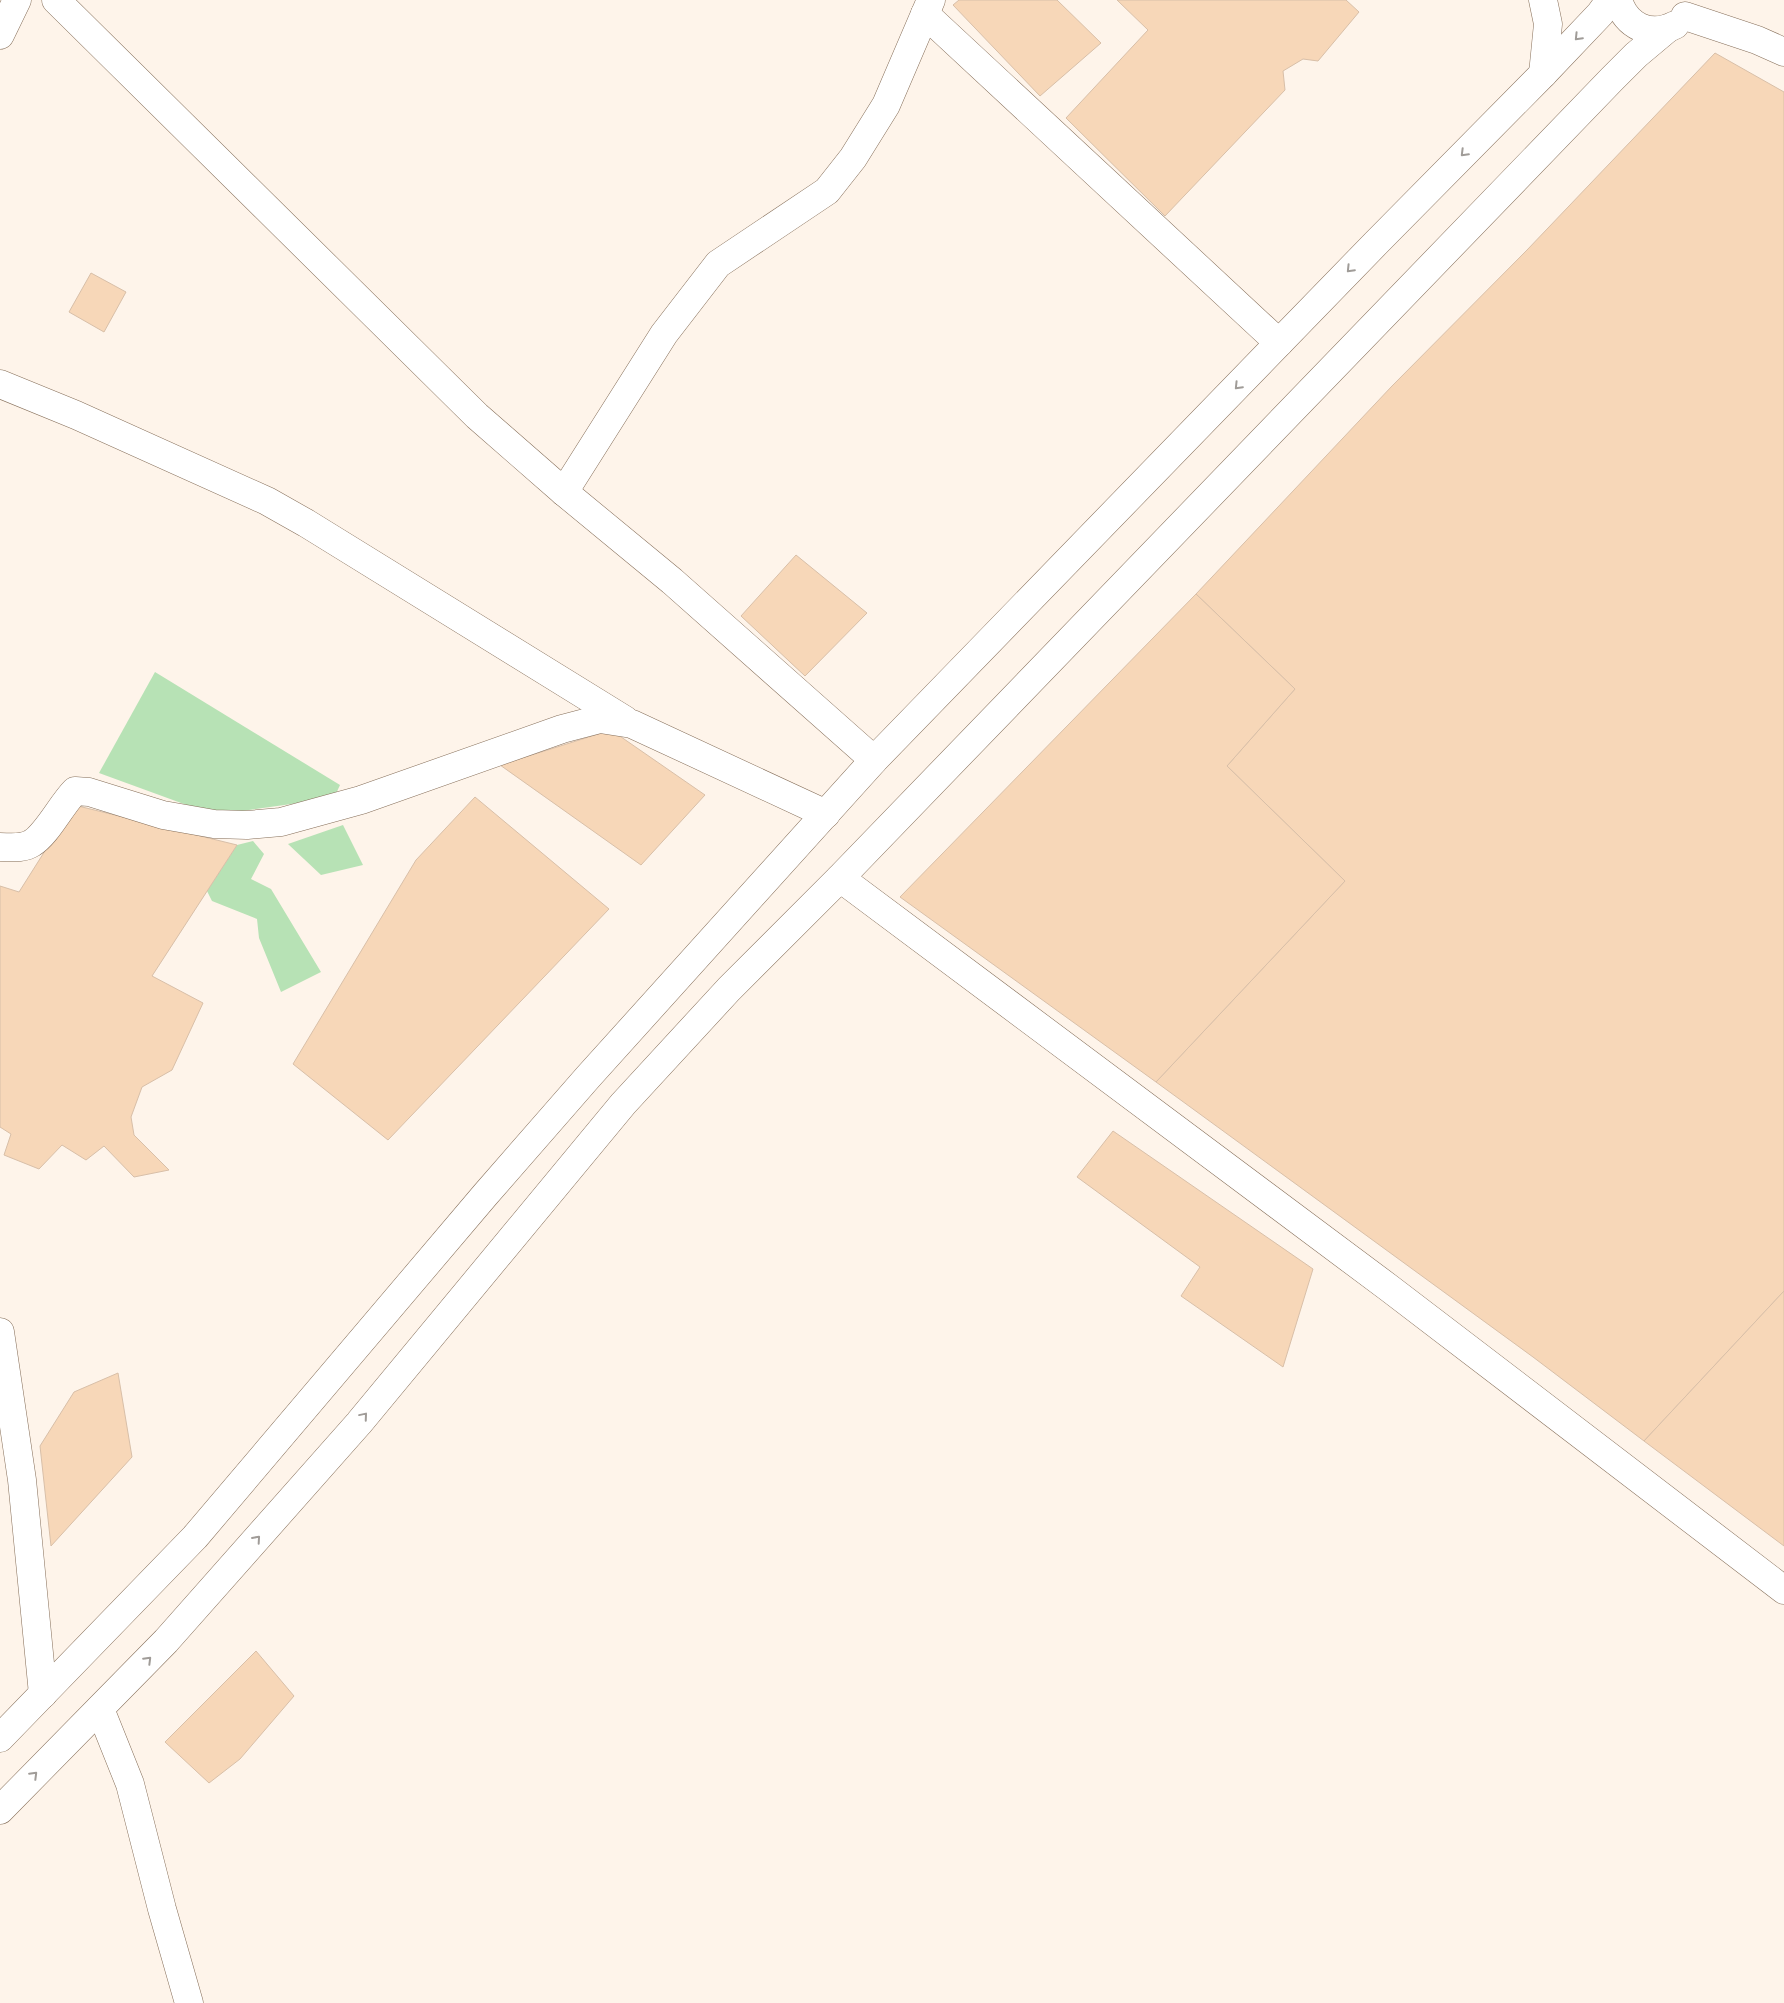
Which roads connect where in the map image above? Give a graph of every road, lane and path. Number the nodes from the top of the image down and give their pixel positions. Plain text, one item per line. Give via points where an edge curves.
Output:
1 (17, 0) edge
2 (56, 0) edge
3 (1543, 0) edge
4 (1610, 0) edge
5 (1618, 0) edge
6 (928, 7) edge
7 (1686, 10) edge
8 (0, 35) edge
9 (1784, 52) edge
10 (1542, 74) junction
11 (1279, 343) junction
12 (0, 384) edge
13 (564, 492) junction
14 (632, 724) junction
15 (874, 760) junction
16 (826, 814) junction
17 (0, 847) edge
18 (840, 878) junction
19 (588, 1077) junction
20 (623, 1104) junction
21 (0, 1332) edge
22 (11, 1479) edge
23 (1784, 1590) edge
24 (42, 1694) junction
25 (100, 1709) junction
26 (0, 1738) edge
27 (0, 1810) edge
28 (189, 2003) edge

1 - 8 street
2 - 13 street via 478,416
3 - 10 street via 1548,24
4 -> 10 street
5 - 7 street via 1631,23 1655,31
6 - 11 street
6 - 13 street via 886,105 828,191 718,264 664,334
7 - 9 street
7 - 18 street via 1636,55 1541,152
10 -> 11 street
11 -> 15 street
12 - 14 street via 267,501
13 - 15 street via 672,581
14 - 16 street
14 - 17 street via 600,719 571,727 361,800 281,822 214,824 75,791 31,844
15 - 16 street
16 - 19 street
18 - 20 street via 729,988
18 - 23 street via 1381,1282
19 - 20 street
19 - 24 street via 195,1537
25 -> 20 street via 166,1642 359,1423
21 - 22 street
22 - 24 street
24 - 26 street
27 -> 25 street
25 - 28 street via 130,1784

